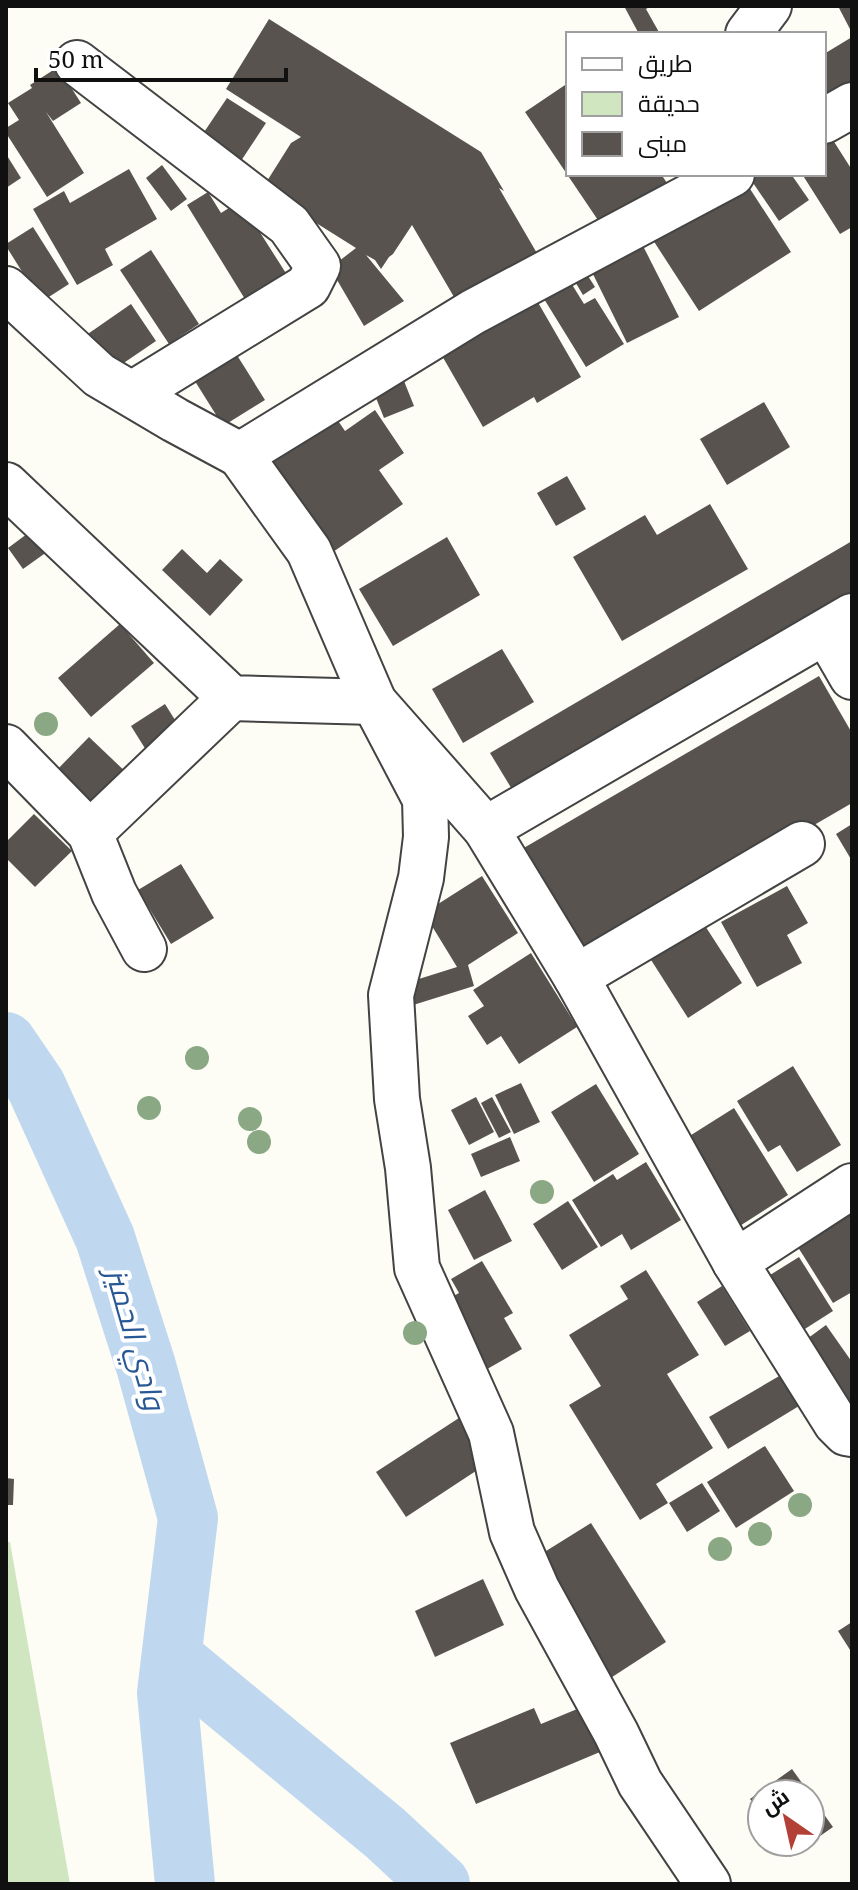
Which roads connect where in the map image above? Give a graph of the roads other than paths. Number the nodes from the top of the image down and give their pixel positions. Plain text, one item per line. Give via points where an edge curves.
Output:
1 (769, 6) edge
2 (750, 32) edge
3 (77, 63) dead end
4 (852, 105) edge
5 (826, 120) edge
6 (712, 179) edge
7 (6, 289) edge
8 (132, 394) junction
9 (240, 455) junction
10 (6, 485) edge
11 (839, 624) edge
12 (852, 677) edge
13 (231, 698) junction
14 (374, 702) junction
15 (6, 747) edge
16 (486, 829) junction
17 (90, 833) junction
18 (802, 844) dead end
19 (144, 949) dead end
20 (576, 977) junction
21 (852, 1186) edge
22 (735, 1262) junction
23 (852, 1434) edge
24 (708, 1884) edge

1 - 2 street
3 - 8 street via 289,225 318,266 308,286
4 - 5 street
6 - 9 street via 473,312
7 - 8 street via 99,375
8 - 9 street
9 - 14 street via 309,551
10 - 13 street
11 - 12 street
11 - 16 street
13 - 14 street
13 - 17 street
14 - 16 street
14 - 24 street via 425,799 421,878 391,995 417,1268 491,1433 512,1532 537,1589 640,1783
15 - 17 street
16 - 20 street
17 - 19 street
18 - 20 street
20 - 22 street
21 - 22 street
22 - 23 street via 836,1423

